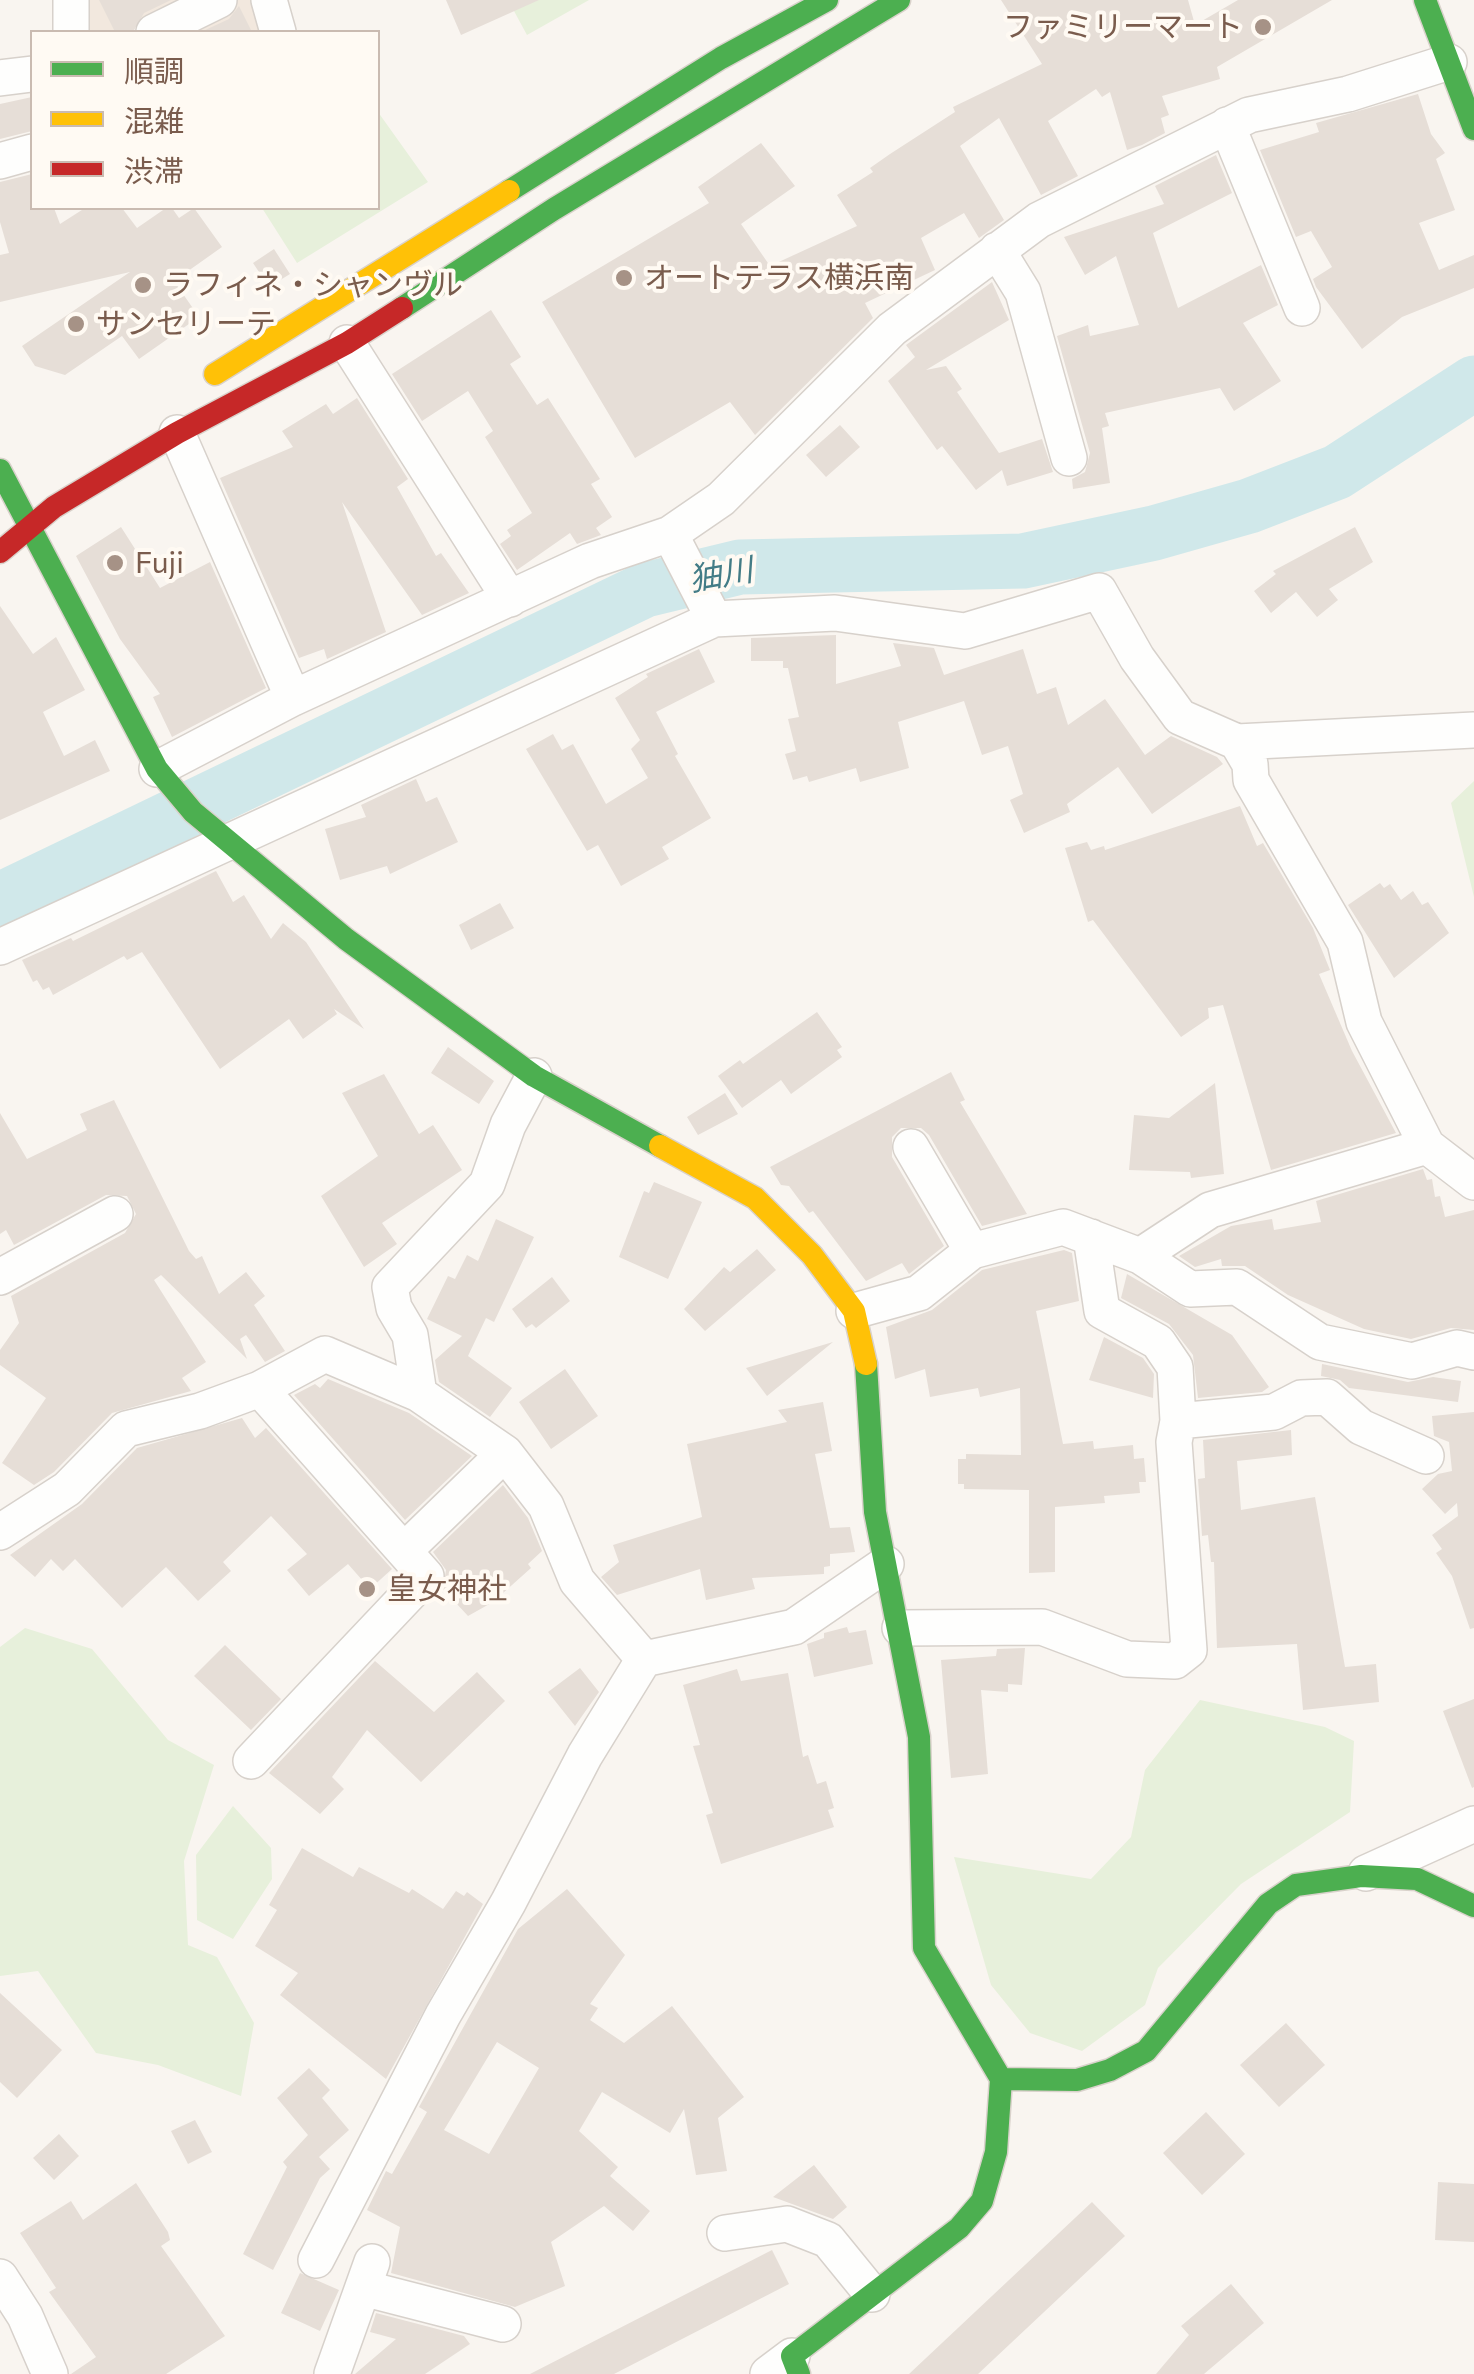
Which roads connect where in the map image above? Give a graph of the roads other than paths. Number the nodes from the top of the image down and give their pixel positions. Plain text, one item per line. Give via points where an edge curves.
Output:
1 (71, 0) edge
2 (219, 0) edge
3 (269, 0) edge
4 (826, 0) edge
5 (899, 0) edge
6 (1425, 0) edge
7 (784, 10) edge
8 (755, 27) junction
9 (71, 30) edge
10 (158, 30) edge
11 (277, 30) edge
12 (1449, 62) junction
13 (792, 63) junction
14 (30, 74) edge
15 (0, 78) edge
16 (1227, 125) junction
17 (1474, 129) edge
18 (30, 152) edge
19 (0, 160) edge
20 (997, 250) junction
21 (1302, 308) dead end
22 (347, 343) junction
23 (202, 382) dead end
24 (177, 433) junction
25 (1069, 458) dead end
26 (0, 470) edge
27 (15, 500) edge
28 (30, 527) junction
29 (674, 540) junction
30 (0, 552) edge
31 (510, 600) junction
32 (712, 614) junction
33 (293, 698) junction
34 (1474, 730) edge
35 (1237, 742) junction
36 (161, 773) junction
37 (220, 837) junction
38 (0, 947) edge
39 (534, 1076) junction
40 (1427, 1146) junction
41 (911, 1147) dead end
42 (1474, 1182) edge
43 (114, 1214) dead end
44 (1090, 1236) junction
45 (972, 1251) junction
46 (1140, 1256) junction
47 (0, 1277) edge
48 (854, 1311) junction
49 (1474, 1352) edge
50 (260, 1389) junction
51 (419, 1394) junction
52 (1178, 1421) junction
53 (505, 1453) junction
54 (1426, 1456) dead end
55 (0, 1532) edge
56 (406, 1549) junction
57 (886, 1564) junction
58 (900, 1628) junction
59 (644, 1658) junction
60 (251, 1760) dead end
61 (1474, 1824) edge
62 (1361, 1876) junction
63 (1474, 1906) edge
64 (1001, 2079) junction
65 (725, 2233) dead end
66 (316, 2260) dead end
67 (0, 2277) edge
68 (872, 2294) junction
69 (503, 2324) dead end
70 (13, 2325) edge
71 (786, 2368) edge
72 (50, 2374) edge
73 (332, 2374) edge

1 - 9 street
2 - 10 street
3 - 11 street
4 - 7 street
5 - 13 street
6 - 12 street
7 - 8 street
7 - 13 street
8 - 13 street
8 - 23 street
12 - 16 street
12 - 17 street
13 - 22 street
14 - 15 street
16 - 20 street via 1070,204
16 - 21 street
18 - 19 street
20 - 25 street via 1024,292
20 - 29 street via 892,329
22 - 24 street
22 - 31 street
24 - 28 street
24 - 33 street
26 - 27 street
27 - 28 street
28 - 30 street
28 - 36 street
29 - 31 street via 590,561
29 - 32 street
31 - 33 street
32 - 35 street via 835,613 964,631 1099,590 1180,717
32 - 37 street
33 - 36 street
34 - 35 street
35 - 40 street via 1251,780 1345,942 1364,1022
36 - 37 street
37 - 38 street
37 - 39 street
39 - 48 street via 754,1198 812,1255
39 - 51 street via 487,1184 390,1287 410,1335
40 - 42 street
40 - 46 street via 1210,1210
41 - 45 street
43 - 47 street
44 - 45 street via 1063,1227
44 - 46 street
44 - 52 street via 1102,1311 1158,1342 1175,1367
45 - 48 street via 919,1293
46 - 49 street via 1190,1289 1237,1286 1320,1342 1412,1361 1457,1348
48 - 57 street via 866,1361 874,1512
50 - 51 street via 325,1354
50 - 55 street via 126,1429 66,1489
50 - 56 street
51 - 53 street
52 - 54 street via 1274,1412 1301,1398 1327,1398 1361,1428
52 - 58 street via 1174,1442 1189,1650 1175,1661 1127,1659 1042,1627
53 - 56 street
53 - 59 street via 546,1506 576,1581
56 - 60 street via 426,1576
57 - 58 street
57 - 59 street via 794,1627
58 - 64 street via 919,1736 924,1948
59 - 66 street via 443,2015
61 - 62 street
62 - 63 street via 1417,1879
62 - 64 street via 1296,1885 1268,1904 1146,2051 1077,2080
64 - 68 street via 996,2152 982,2201 959,2228
65 - 68 street via 787,2224 828,2240
67 - 70 street
68 - 71 street
69 - 73 street via 368,2275
70 - 72 street

